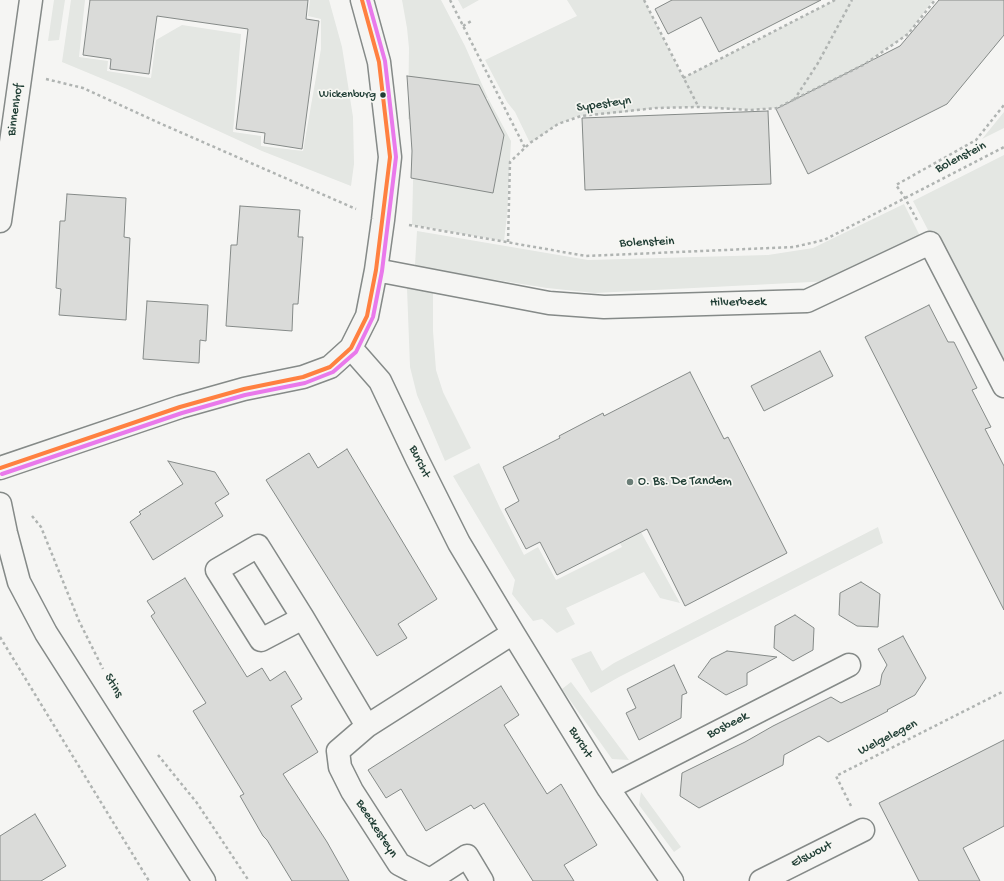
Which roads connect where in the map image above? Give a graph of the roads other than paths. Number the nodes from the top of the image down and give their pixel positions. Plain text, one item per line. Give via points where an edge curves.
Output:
1 (31, 0) edge
2 (362, 0) edge
3 (0, 220) edge
4 (376, 270) junction
5 (351, 348) junction
6 (1004, 386) edge
7 (0, 468) edge
8 (0, 504) edge
9 (303, 618) dead end
10 (513, 633) junction
11 (849, 665) dead end
12 (368, 726) junction
13 (608, 788) junction
14 (863, 830) road end
15 (204, 881) edge
16 (482, 881) edge
17 (672, 881) edge
18 (761, 881) edge

1 - 3 street, Binnenhof
2 - 4 street via 379,62 390,157
4 - 5 street via 367,316
4 - 6 street, Hilverbeek via 557,304 604,307 807,302 930,243
5 - 7 street via 330,367 304,377 244,389 180,407
5 - 10 street, Burcht via 380,381 459,543
8 - 15 street via 19,582 46,633
9 - 12 street
10 - 12 street, Beeckesteyn
10 - 13 street, Burcht
11 - 13 street, Bosbeek
12 - 16 street, Beeckesteyn via 338,751 340,767 352,791 399,864 430,880 467,856
13 - 17 street, Burcht
14 - 18 street, Elswout

